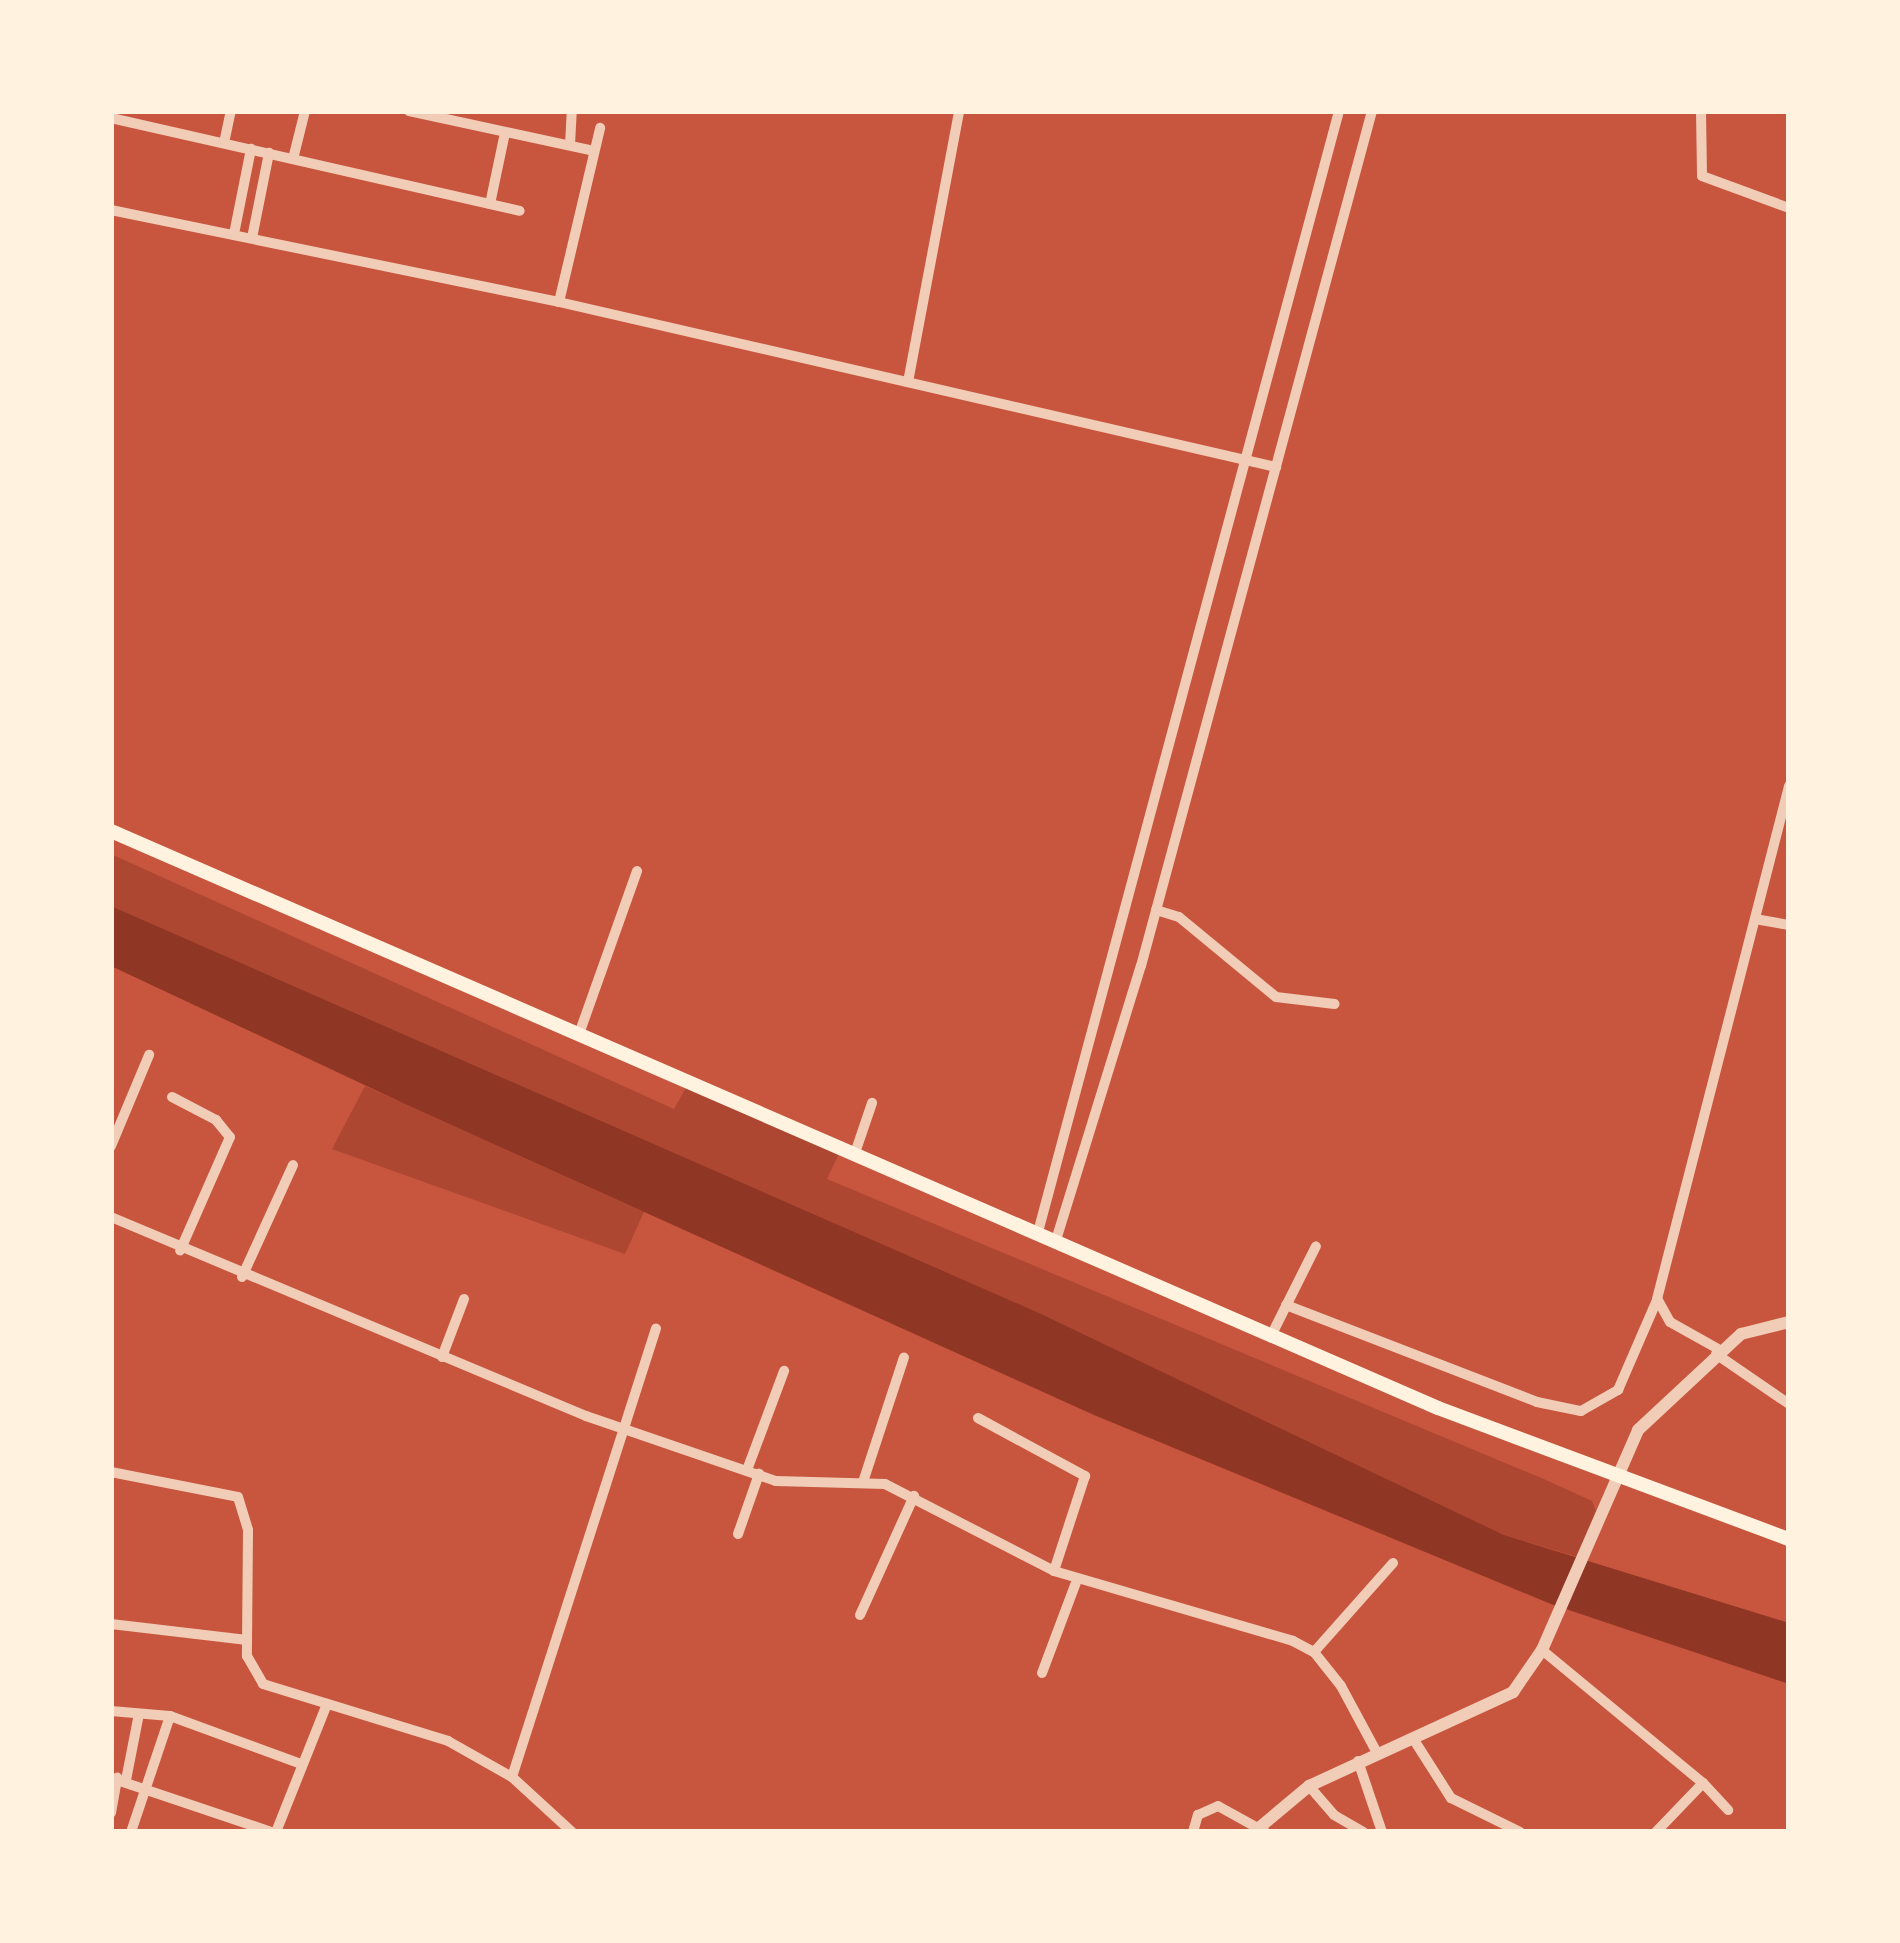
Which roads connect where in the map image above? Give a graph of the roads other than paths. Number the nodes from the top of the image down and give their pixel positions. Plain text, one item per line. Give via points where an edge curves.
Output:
1 (230, 111) edge
2 (304, 111) edge
3 (409, 111) edge
4 (572, 111) edge
5 (959, 111) edge
6 (1339, 111) edge
7 (1372, 111) edge
8 (1701, 111) edge
9 (111, 118) edge
10 (600, 128) dead end
11 (506, 133) junction
12 (224, 143) junction
13 (569, 145) junction
14 (251, 149) junction
15 (594, 151) junction
16 (269, 153) junction
17 (293, 159) junction
18 (490, 204) junction
19 (1789, 204) edge
20 (111, 210) edge
21 (520, 211) dead end
22 (234, 234) junction
23 (252, 238) junction
24 (559, 302) junction
25 (908, 382) junction
26 (1246, 460) junction
27 (1276, 466) junction
28 (1789, 786) edge
29 (1787, 802) edge
30 (111, 831) edge
31 (637, 871) dead end
32 (1156, 910) junction
33 (1755, 919) junction
34 (1789, 925) edge
35 (1335, 1004) dead end
36 (579, 1034) junction
37 (148, 1054) dead end
38 (172, 1097) dead end
39 (872, 1103) dead end
40 (116, 1120) edge
41 (1068, 1132) junction
42 (1090, 1140) junction
43 (111, 1146) edge
44 (855, 1153) junction
45 (293, 1165) dead end
46 (111, 1217) edge
47 (1038, 1232) junction
48 (1056, 1240) junction
49 (1316, 1246) dead end
50 (180, 1251) junction
51 (242, 1277) junction
52 (464, 1299) dead end
53 (1658, 1299) junction
54 (1288, 1303) junction
55 (1789, 1322) edge
56 (656, 1329) dead end
57 (1272, 1334) junction
58 (1718, 1352) junction
59 (904, 1357) dead end
60 (442, 1358) junction
61 (784, 1371) dead end
62 (1789, 1404) edge
63 (978, 1418) dead end
64 (625, 1428) junction
65 (111, 1472) edge
66 (753, 1472) junction
67 (1615, 1475) junction
68 (864, 1479) junction
69 (914, 1496) junction
70 (737, 1534) dead end
71 (1789, 1539) edge
72 (1393, 1563) dead end
73 (1054, 1571) junction
74 (1077, 1580) junction
75 (860, 1615) dead end
76 (111, 1624) edge
77 (247, 1640) junction
78 (1542, 1650) junction
79 (1314, 1652) junction
80 (1042, 1673) dead end
81 (326, 1704) junction
82 (111, 1711) edge
83 (140, 1714) junction
84 (170, 1716) junction
85 (1414, 1740) junction
86 (1376, 1751) junction
87 (1358, 1761) junction
88 (301, 1764) junction
89 (512, 1777) junction
90 (118, 1779) edge
91 (1703, 1783) junction
92 (147, 1786) junction
93 (1309, 1786) junction
94 (1728, 1810) dead end
95 (111, 1813) edge
96 (1259, 1831) edge
97 (131, 1832) edge
98 (274, 1832) edge
99 (572, 1832) edge
100 (1193, 1832) edge
101 (1364, 1832) edge
102 (1382, 1832) edge
103 (1520, 1832) edge
104 (1656, 1832) edge

1 - 12 street
2 - 17 street
3 - 11 street
4 - 13 street
5 - 25 street
6 - 26 street
7 - 27 street
8 - 19 street via 1702,176
9 - 12 street
10 - 15 street
11 - 13 street
11 - 18 street
12 - 14 street
13 - 15 street
14 - 16 street
14 - 22 street
15 - 24 street
16 - 17 street
16 - 23 street
17 - 18 street
18 - 21 street
20 - 22 street
22 - 23 street
23 - 24 street
24 - 25 street
25 - 26 street
26 - 27 street
26 - 41 street
27 - 32 street
28 - 29 street
29 - 33 street
30 - 36 main road
31 - 36 street
32 - 35 street via 1179,917 1276,997
32 - 42 street
33 - 34 street
33 - 53 street
36 - 44 main road
37 - 40 street
38 - 50 street via 216,1120 230,1137
39 - 44 street
40 - 43 street
41 - 42 street
41 - 47 street
42 - 48 street
44 - 47 main road
45 - 51 street
46 - 50 street
47 - 48 main road
48 - 57 main road
49 - 54 street
50 - 51 street
51 - 60 street
52 - 60 street
53 - 54 street via 1618,1390 1581,1412
53 - 58 street via 1670,1322
54 - 57 street
55 - 58 street via 1749,1330
56 - 64 street
57 - 67 main road
58 - 62 street
58 - 67 street via 1638,1430
59 - 68 street
60 - 64 street
61 - 66 street
63 - 73 street via 1085,1476
64 - 66 street
64 - 89 street
65 - 77 street via 238,1497 248,1530
66 - 68 street via 798,1486
66 - 70 street
67 - 71 main road
67 - 78 street
68 - 69 street
69 - 73 street
69 - 75 street
72 - 79 street
73 - 74 street
74 - 79 street via 1202,1610
74 - 80 street
76 - 77 street
77 - 81 street via 250,1670 263,1684
78 - 85 street via 1513,1692
78 - 91 street
79 - 86 street
81 - 88 street
81 - 89 street via 448,1742
82 - 83 street
83 - 84 street
83 - 90 street
84 - 88 street
84 - 92 street
85 - 86 street
85 - 103 street via 1450,1798
86 - 87 street
87 - 93 street
87 - 102 street
88 - 98 street
89 - 99 street
90 - 92 street
90 - 95 street
91 - 94 street
91 - 104 street
92 - 97 street
92 - 98 street
93 - 96 street
93 - 101 street via 1334,1815
96 - 100 street via 1218,1806 1198,1815

